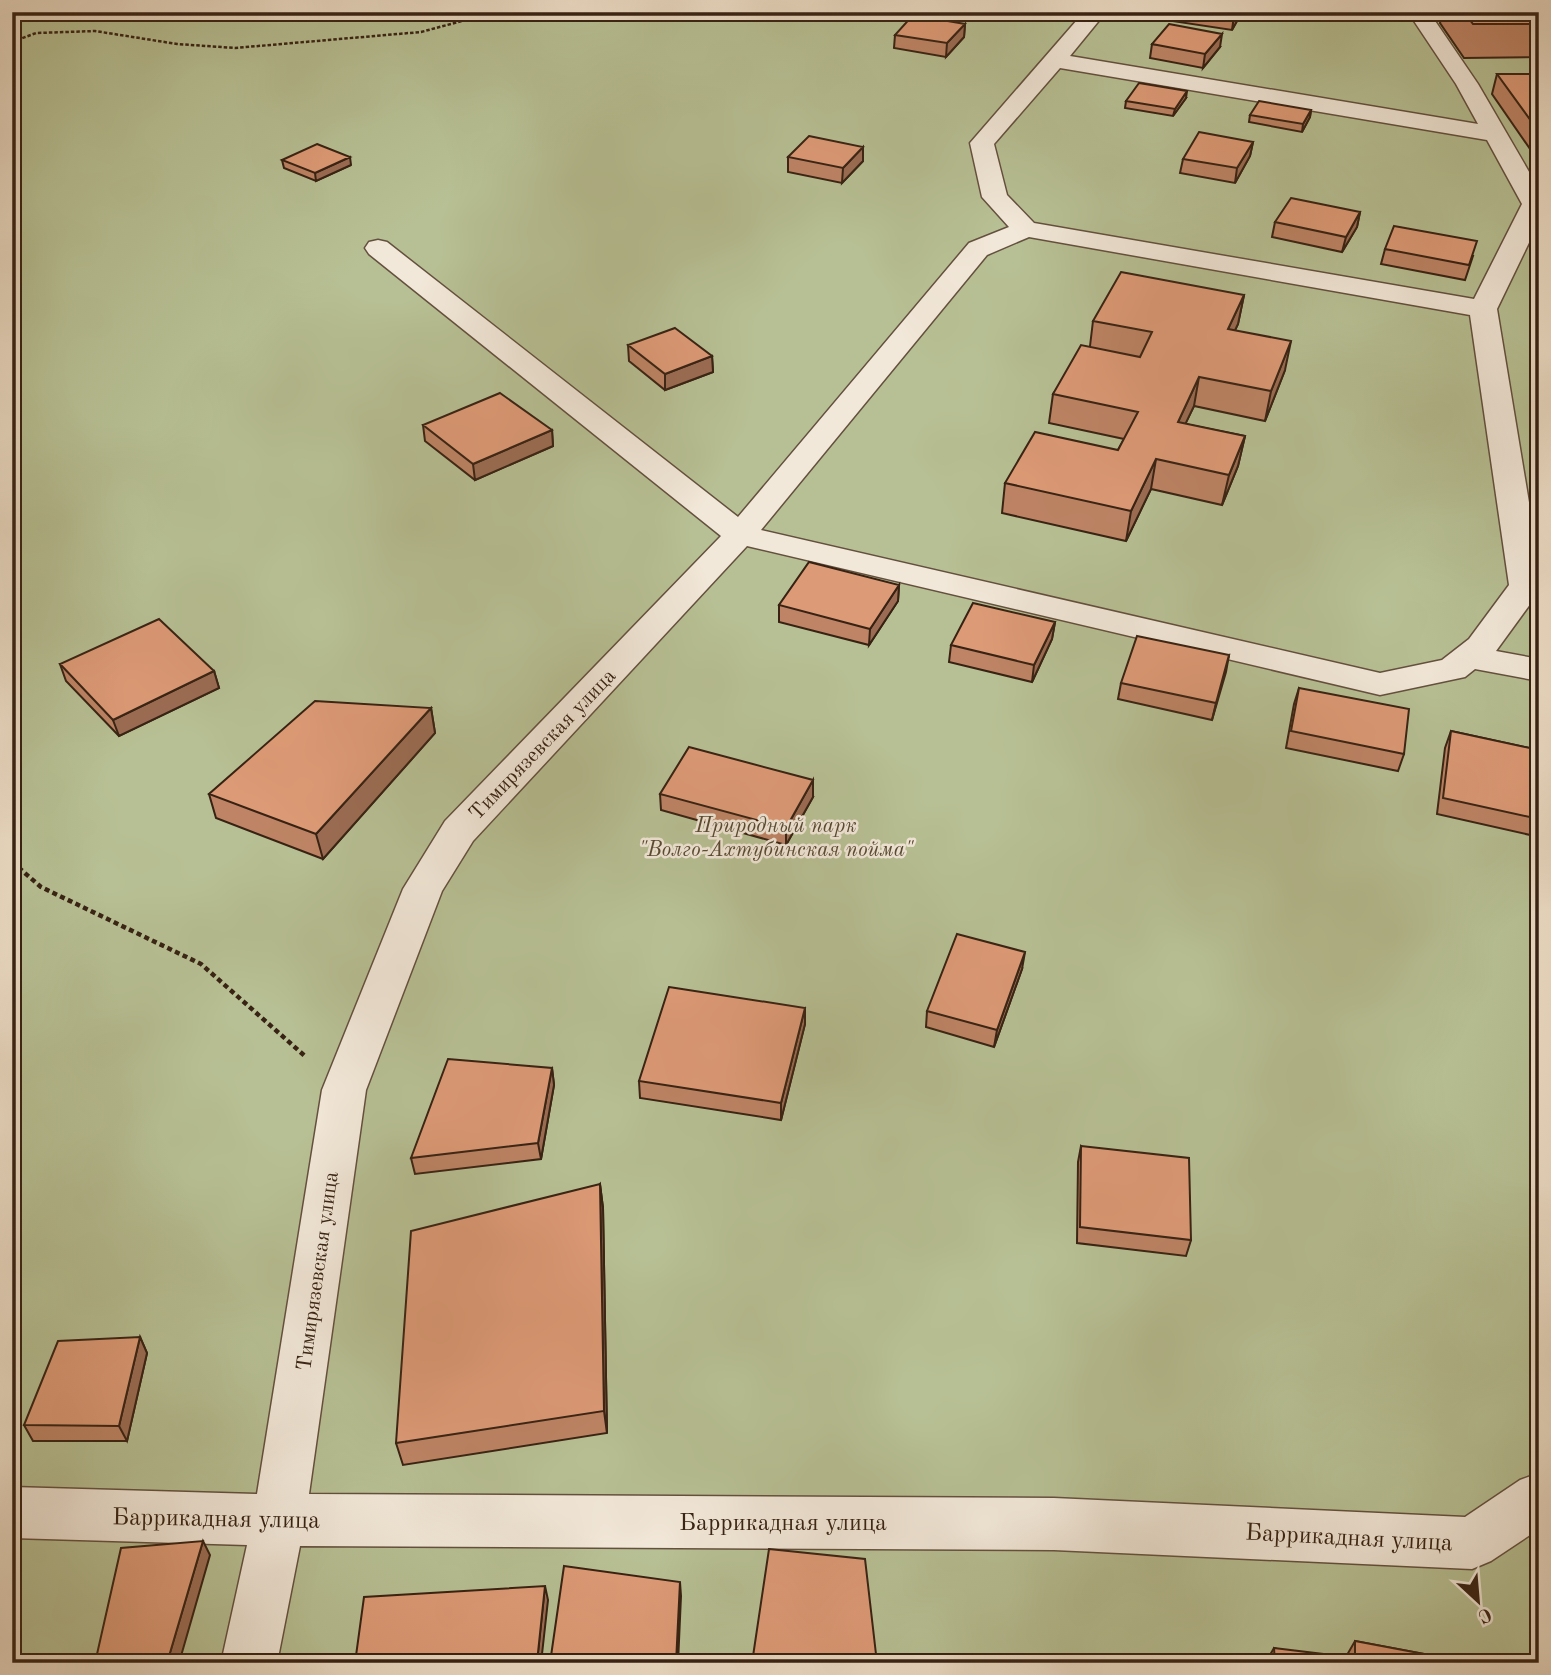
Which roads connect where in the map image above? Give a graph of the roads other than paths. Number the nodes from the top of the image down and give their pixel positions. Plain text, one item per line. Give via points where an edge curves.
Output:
1 (1096, 12) edge
2 (1418, 12) edge
3 (1055, 60) junction
4 (1495, 134) junction
5 (1026, 229) junction
6 (378, 248) dead end
7 (1483, 309) junction
8 (740, 535) junction
9 (1532, 586) edge
10 (1469, 657) junction
11 (1539, 670) edge
12 (1539, 1498) edge
13 (12, 1513) edge
14 (279, 1520) junction
15 (249, 1663) edge

1 - 3 street
2 - 4 street via 1479,84
3 - 4 street
3 - 5 street via 982,143 995,197
4 - 7 street via 1535,204
5 - 7 street
5 - 8 street, Тимирязевская улица via 978,249
6 - 8 street
7 - 9 street
8 - 10 street via 1380,684 1453,669
8 - 14 street, Тимирязевская улица via 459,831 424,890 344,1090
9 - 10 street
10 - 11 street
12 - 14 street, Баррикадная улица via 1472,1543 1054,1524
13 - 14 street, Баррикадная улица
14 - 15 street, Тимирязевская улица

